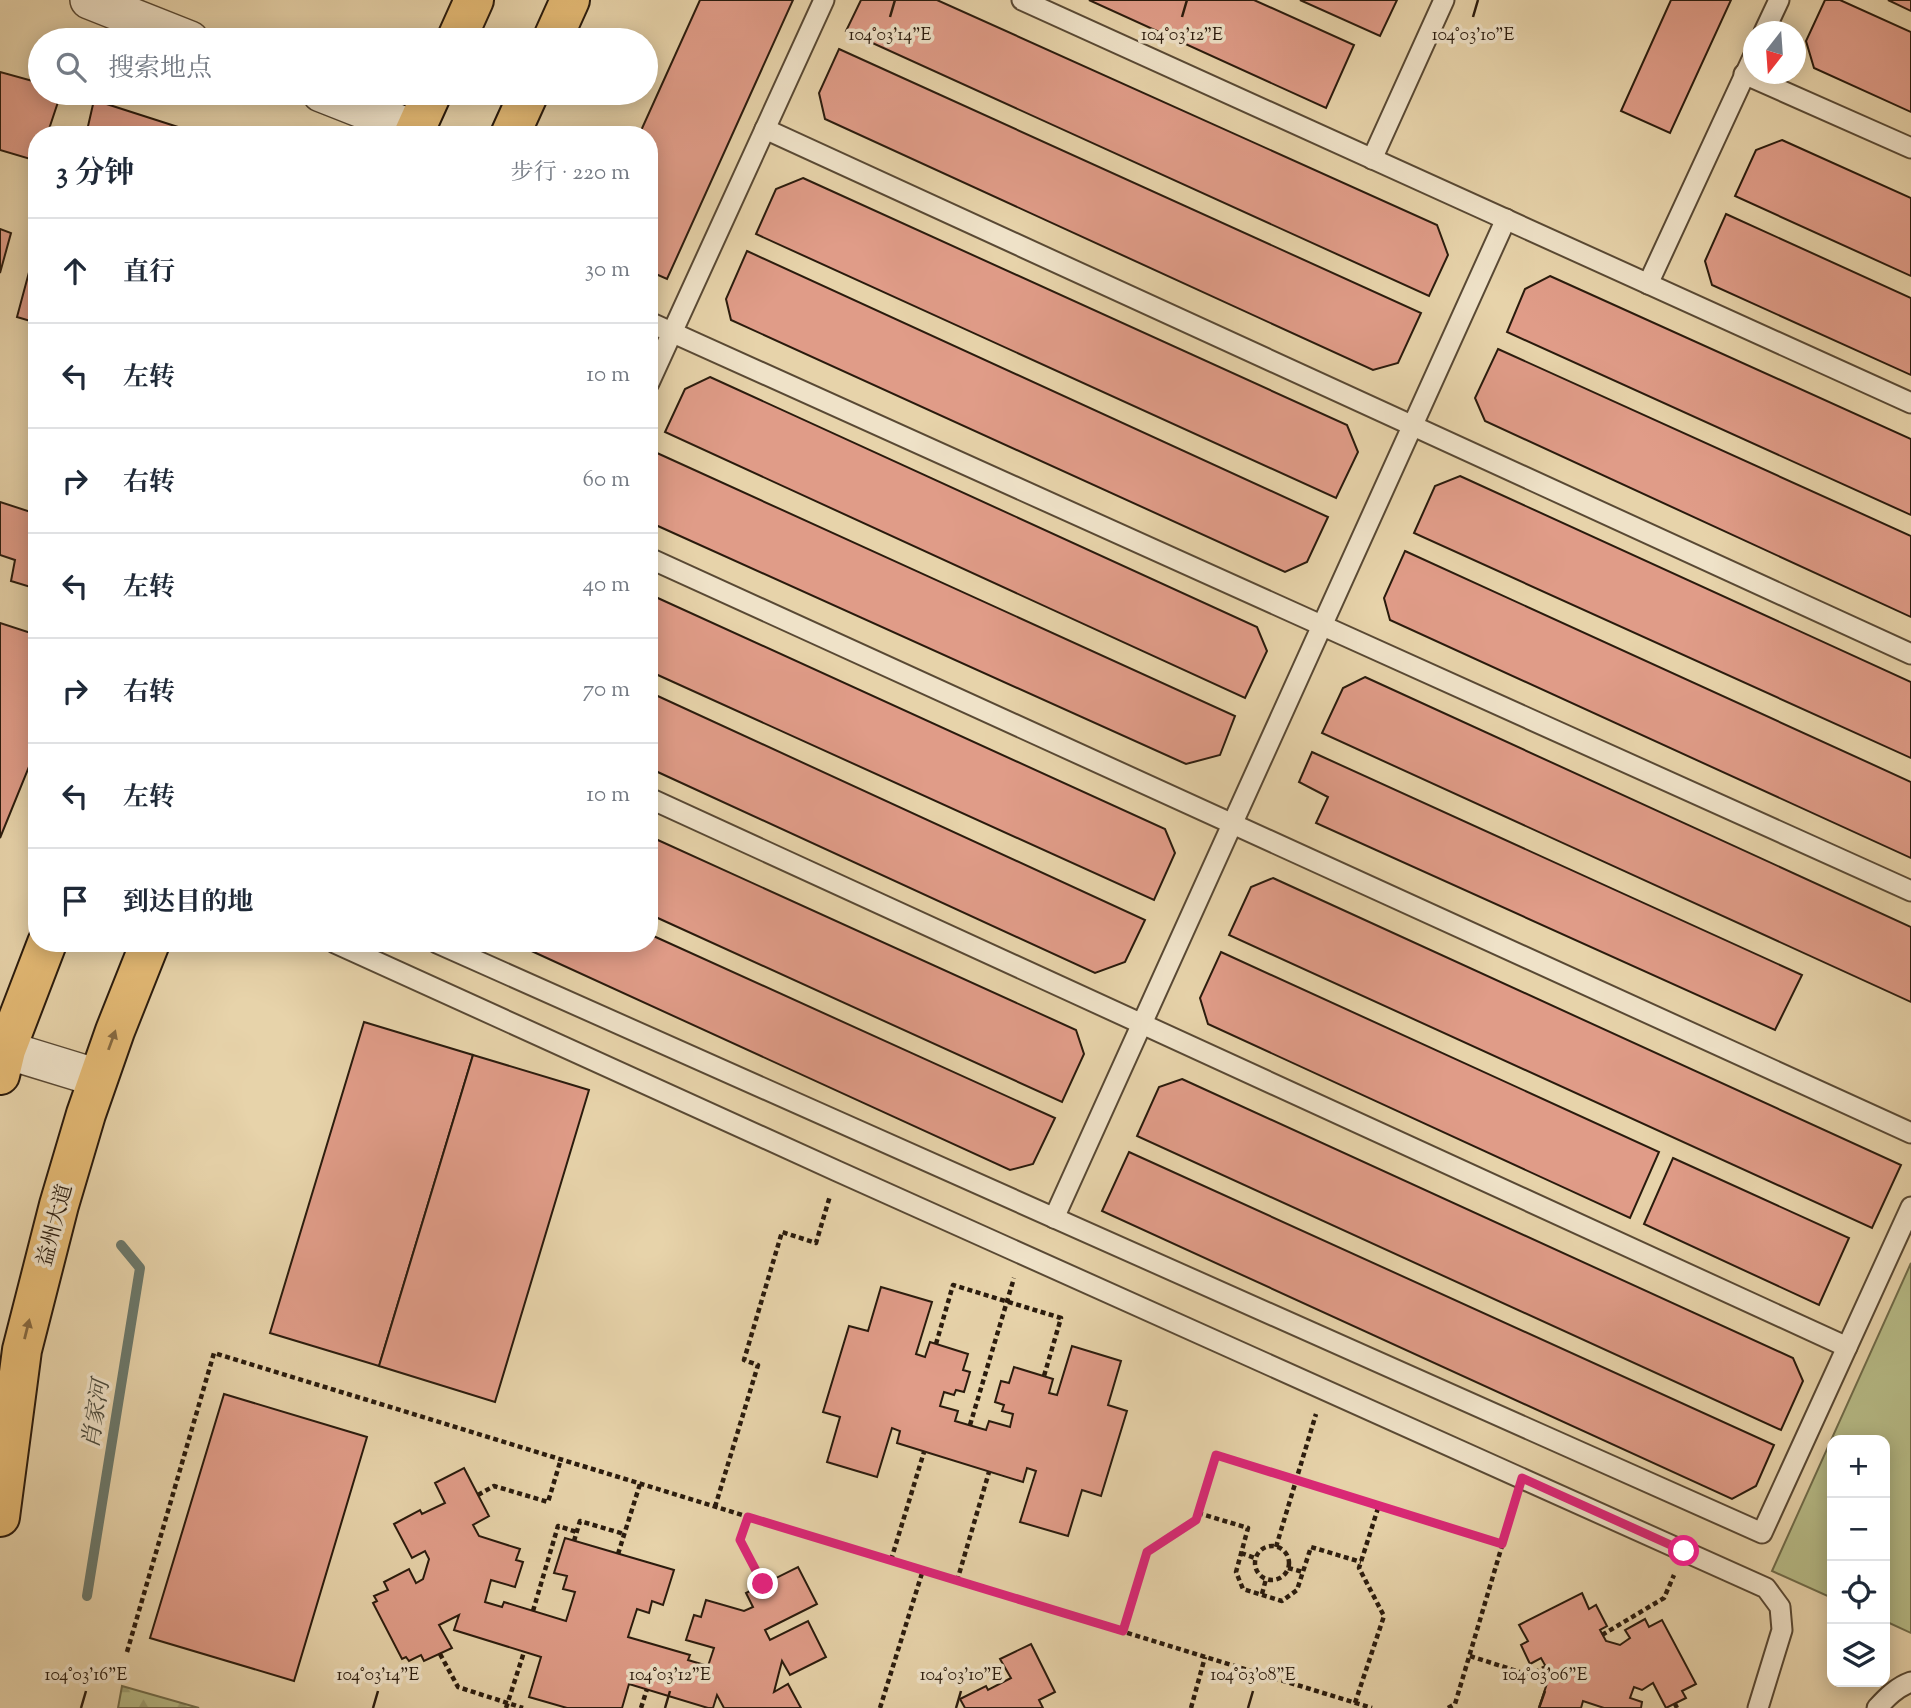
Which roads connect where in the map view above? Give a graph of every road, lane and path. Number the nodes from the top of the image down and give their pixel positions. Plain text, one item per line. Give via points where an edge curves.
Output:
1 (89, 0) edge
2 (474, 0) edge
3 (570, 0) edge
4 (824, 0) edge
5 (1022, 0) edge
6 (1444, 0) edge
7 (1779, 0) edge
8 (1770, 21) edge
9 (160, 28) edge
10 (461, 28) edge
11 (557, 28) edge
12 (1743, 76) edge
13 (1766, 84) edge
14 (349, 105) edge
15 (427, 105) edge
16 (524, 105) edge
17 (398, 126) edge
18 (417, 126) edge
19 (514, 126) edge
20 (765, 130) junction
21 (1911, 149) edge
22 (1373, 159) junction
23 (1506, 219) junction
24 (1648, 284) junction
25 (658, 326) edge
26 (672, 332) junction
27 (658, 363) edge
28 (1911, 403) edge
29 (1413, 426) junction
30 (658, 562) edge
31 (1323, 625) junction
32 (1911, 654) edge
33 (658, 802) edge
34 (1233, 824) junction
35 (1911, 891) edge
36 (43, 952) edge
37 (146, 952) edge
38 (355, 952) edge
39 (457, 952) edge
40 (1142, 1024) junction
41 (2, 1058) edge
42 (98, 1079) junction
43 (1911, 1133) edge
44 (837, 1171) junction
45 (1911, 1207) edge
46 (1054, 1218) junction
47 (1021, 1253) junction
48 (1007, 1301) junction
49 (936, 1344) dead end
50 (1847, 1347) junction
51 (1044, 1376) dead end
52 (1324, 1390) junction
53 (970, 1425) dead end
54 (924, 1451) dead end
55 (561, 1459) junction
56 (989, 1472) dead end
57 (1522, 1478) junction
58 (1297, 1480) junction
59 (640, 1484) junction
60 (478, 1495) dead end
61 (1379, 1505) junction
62 (715, 1507) junction
63 (1198, 1513) junction
64 (0, 1517) edge
65 (748, 1517) junction
66 (577, 1532) junction
67 (624, 1534) junction
68 (574, 1541) dead end
69 (1502, 1544) junction
70 (1276, 1547) junction
71 (1684, 1551) junction
72 (1241, 1553) junction
73 (618, 1554) dead end
74 (1255, 1558) junction
75 (891, 1560) junction
76 (1361, 1562) junction
77 (1288, 1568) junction
78 (923, 1570) junction
79 (1303, 1572) junction
80 (1266, 1579) junction
81 (957, 1581) junction
82 (763, 1584) dead end
83 (1262, 1594) junction
84 (533, 1611) dead end
85 (1123, 1631) junction
86 (1602, 1635) dead end
87 (127, 1652) dead end
88 (524, 1652) dead end
89 (440, 1654) dead end
90 (1470, 1656) junction
91 (1205, 1657) junction
92 (1546, 1667) dead end
93 (1911, 1682) edge
94 (647, 1689) dead end
95 (1355, 1703) junction
96 (507, 1706) edge
97 (523, 1708) edge
98 (641, 1708) edge
99 (880, 1708) edge
100 (1191, 1708) edge
101 (1372, 1708) edge
102 (1448, 1708) edge
103 (1758, 1708) edge
104 (1877, 1708) edge

1 - 9 street
2 - 10 main road
3 - 11 main road
4 - 20 lane
5 - 22 lane
6 - 22 lane
7 - 8 lane
12 - 24 lane
13 - 21 lane
14 - 17 street
15 - 18 main road
16 - 19 main road
20 - 26 lane
20 - 29 lane
22 - 23 lane
23 - 24 lane
23 - 29 lane
24 - 28 lane
25 - 26 lane
26 - 27 lane
26 - 31 lane
29 - 31 lane
29 - 32 lane
30 - 34 lane
31 - 34 lane
31 - 35 lane
33 - 40 lane
34 - 40 lane
34 - 43 lane
36 - 41 main road
42 -> 37 main road, 益州大道
38 - 44 lane
39 - 46 lane
40 - 46 lane
40 - 50 lane
41 - 42 street
64 -> 42 main road, 益州大道 via 22,1350 59,1205
44 - 47 lane
44 - 62 path via 816,1243 782,1232 744,1360 758,1364
45 - 50 lane
46 - 50 lane via 1762,1533
47 - 48 path
47 - 52 lane
48 - 49 path via 953,1285
48 - 51 path via 1061,1318
48 - 53 path
52 - 57 lane
52 - 58 path
54 - 75 path
55 - 59 path
55 - 60 path via 548,1502 494,1486
55 - 87 path via 214,1353
56 - 81 path
57 - 69 path
57 - 71 lane
58 - 61 path
58 - 63 path via 1216,1455
58 - 70 path
59 - 62 path
59 - 67 path
61 - 69 path
61 - 76 path
62 - 65 path
63 - 72 path via 1248,1528
63 - 85 path via 1196,1520 1147,1552
65 - 75 path
65 - 82 path via 740,1540
66 - 67 path via 580,1521
66 - 68 path
66 - 84 path via 558,1526
67 - 73 path
69 - 90 path
70 - 74 path via 1264,1548
70 - 77 path via 1287,1557
71 - 86 path via 1664,1598
71 - 103 lane via 1766,1588 1780,1607 1782,1630
72 - 74 path
72 - 83 path via 1236,1572 1243,1589
74 - 80 path via 1257,1572
75 - 78 path
76 - 79 path via 1311,1547
76 - 95 path via 1359,1568 1384,1616
77 - 79 path
77 - 80 path via 1282,1577
78 - 81 path
78 - 99 path
79 - 83 path via 1297,1590 1282,1601
80 - 83 path
81 - 85 path
85 - 91 path
88 - 96 path
89 - 96 path via 458,1688
90 - 92 path via 1529,1675
90 - 102 path via 1455,1704
91 - 95 path
91 - 100 path
93 - 104 lane
94 - 98 path
95 - 101 path
96 - 97 path

